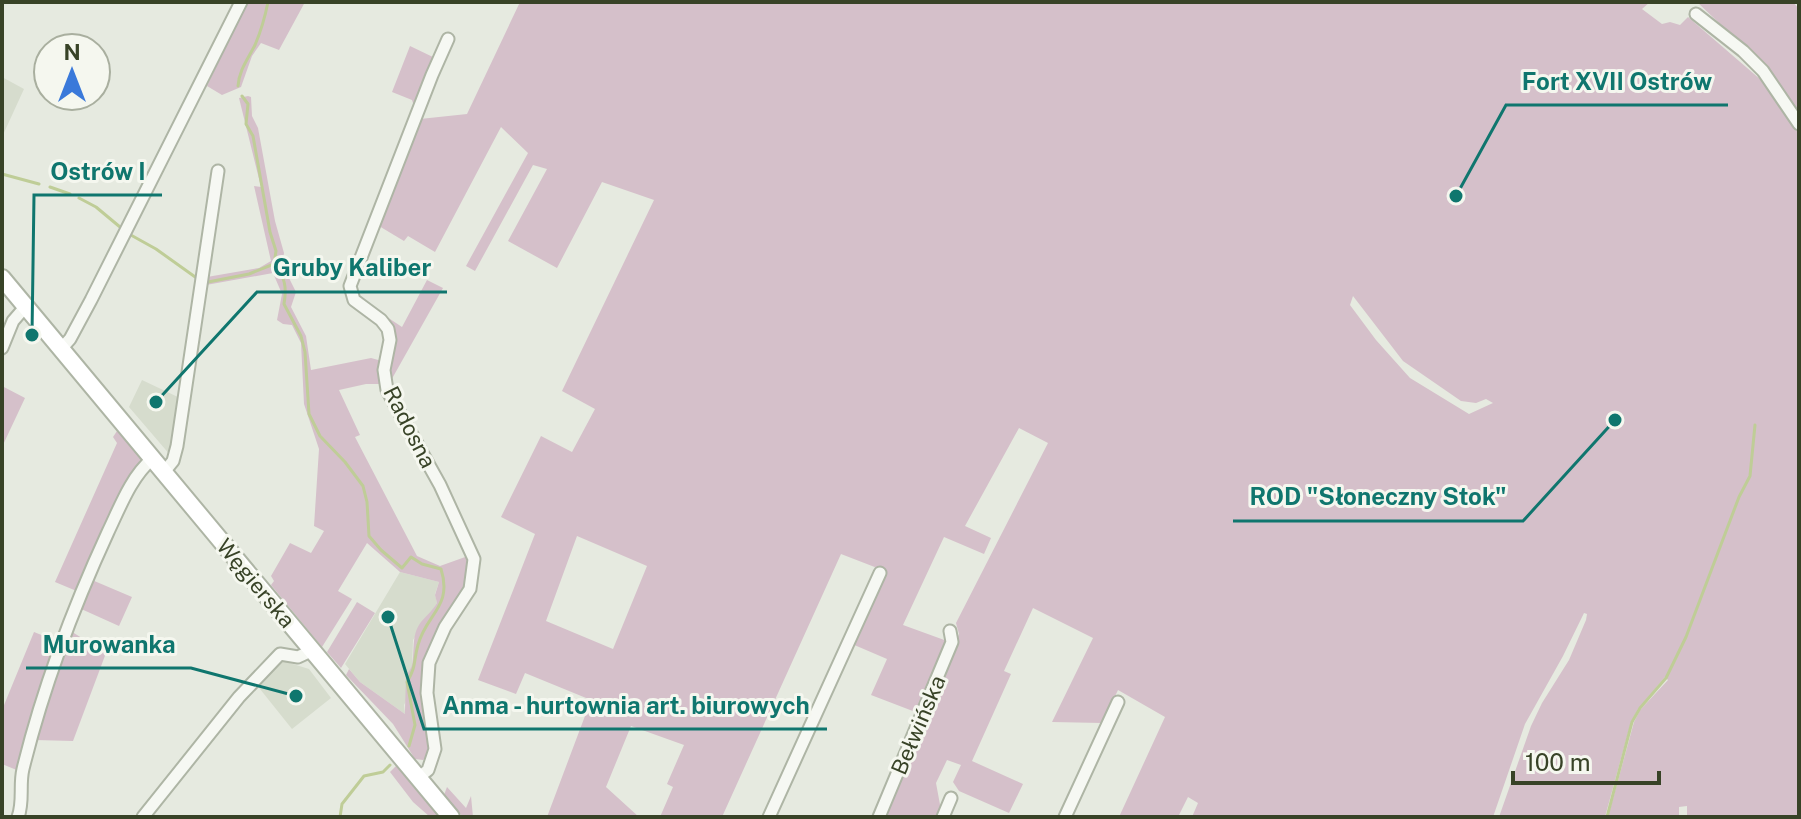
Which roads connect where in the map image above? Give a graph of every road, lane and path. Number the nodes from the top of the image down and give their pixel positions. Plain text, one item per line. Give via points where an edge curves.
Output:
1 (241, 2) edge
2 (1696, 14) dead end
3 (448, 39) dead end
4 (1799, 124) edge
5 (218, 171) dead end
6 (2, 278) edge
7 (26, 306) junction
8 (2, 348) edge
9 (61, 349) junction
10 (152, 459) junction
11 (164, 472) junction
12 (880, 573) dead end
13 (950, 631) dead end
14 (313, 650) junction
15 (1118, 702) dead end
16 (419, 777) junction
17 (951, 798) dead end
18 (18, 817) edge
19 (143, 817) edge
20 (451, 817) edge
21 (769, 817) edge
22 (879, 817) edge
23 (943, 817) edge
24 (1065, 817) edge

1 - 9 street via 91,300
2 - 4 street via 1763,71
3 - 16 street, Radosna via 350,286 354,300 388,329 387,390 474,559 470,589 429,663 427,693 435,749 428,770
5 - 11 street via 177,446
6 - 7 main road, Węgierska
7 - 8 street
7 - 9 main road, Węgierska
9 - 10 main road, Węgierska
10 - 11 main road, Węgierska
10 - 18 street via 129,489 64,635 22,773
11 - 14 main road, Węgierska
12 - 21 street
13 - 22 street, Bełwińska via 952,642
14 - 16 main road, Węgierska
14 - 19 street via 298,657 280,654
15 - 24 street
16 - 20 main road, Węgierska
17 - 23 street

